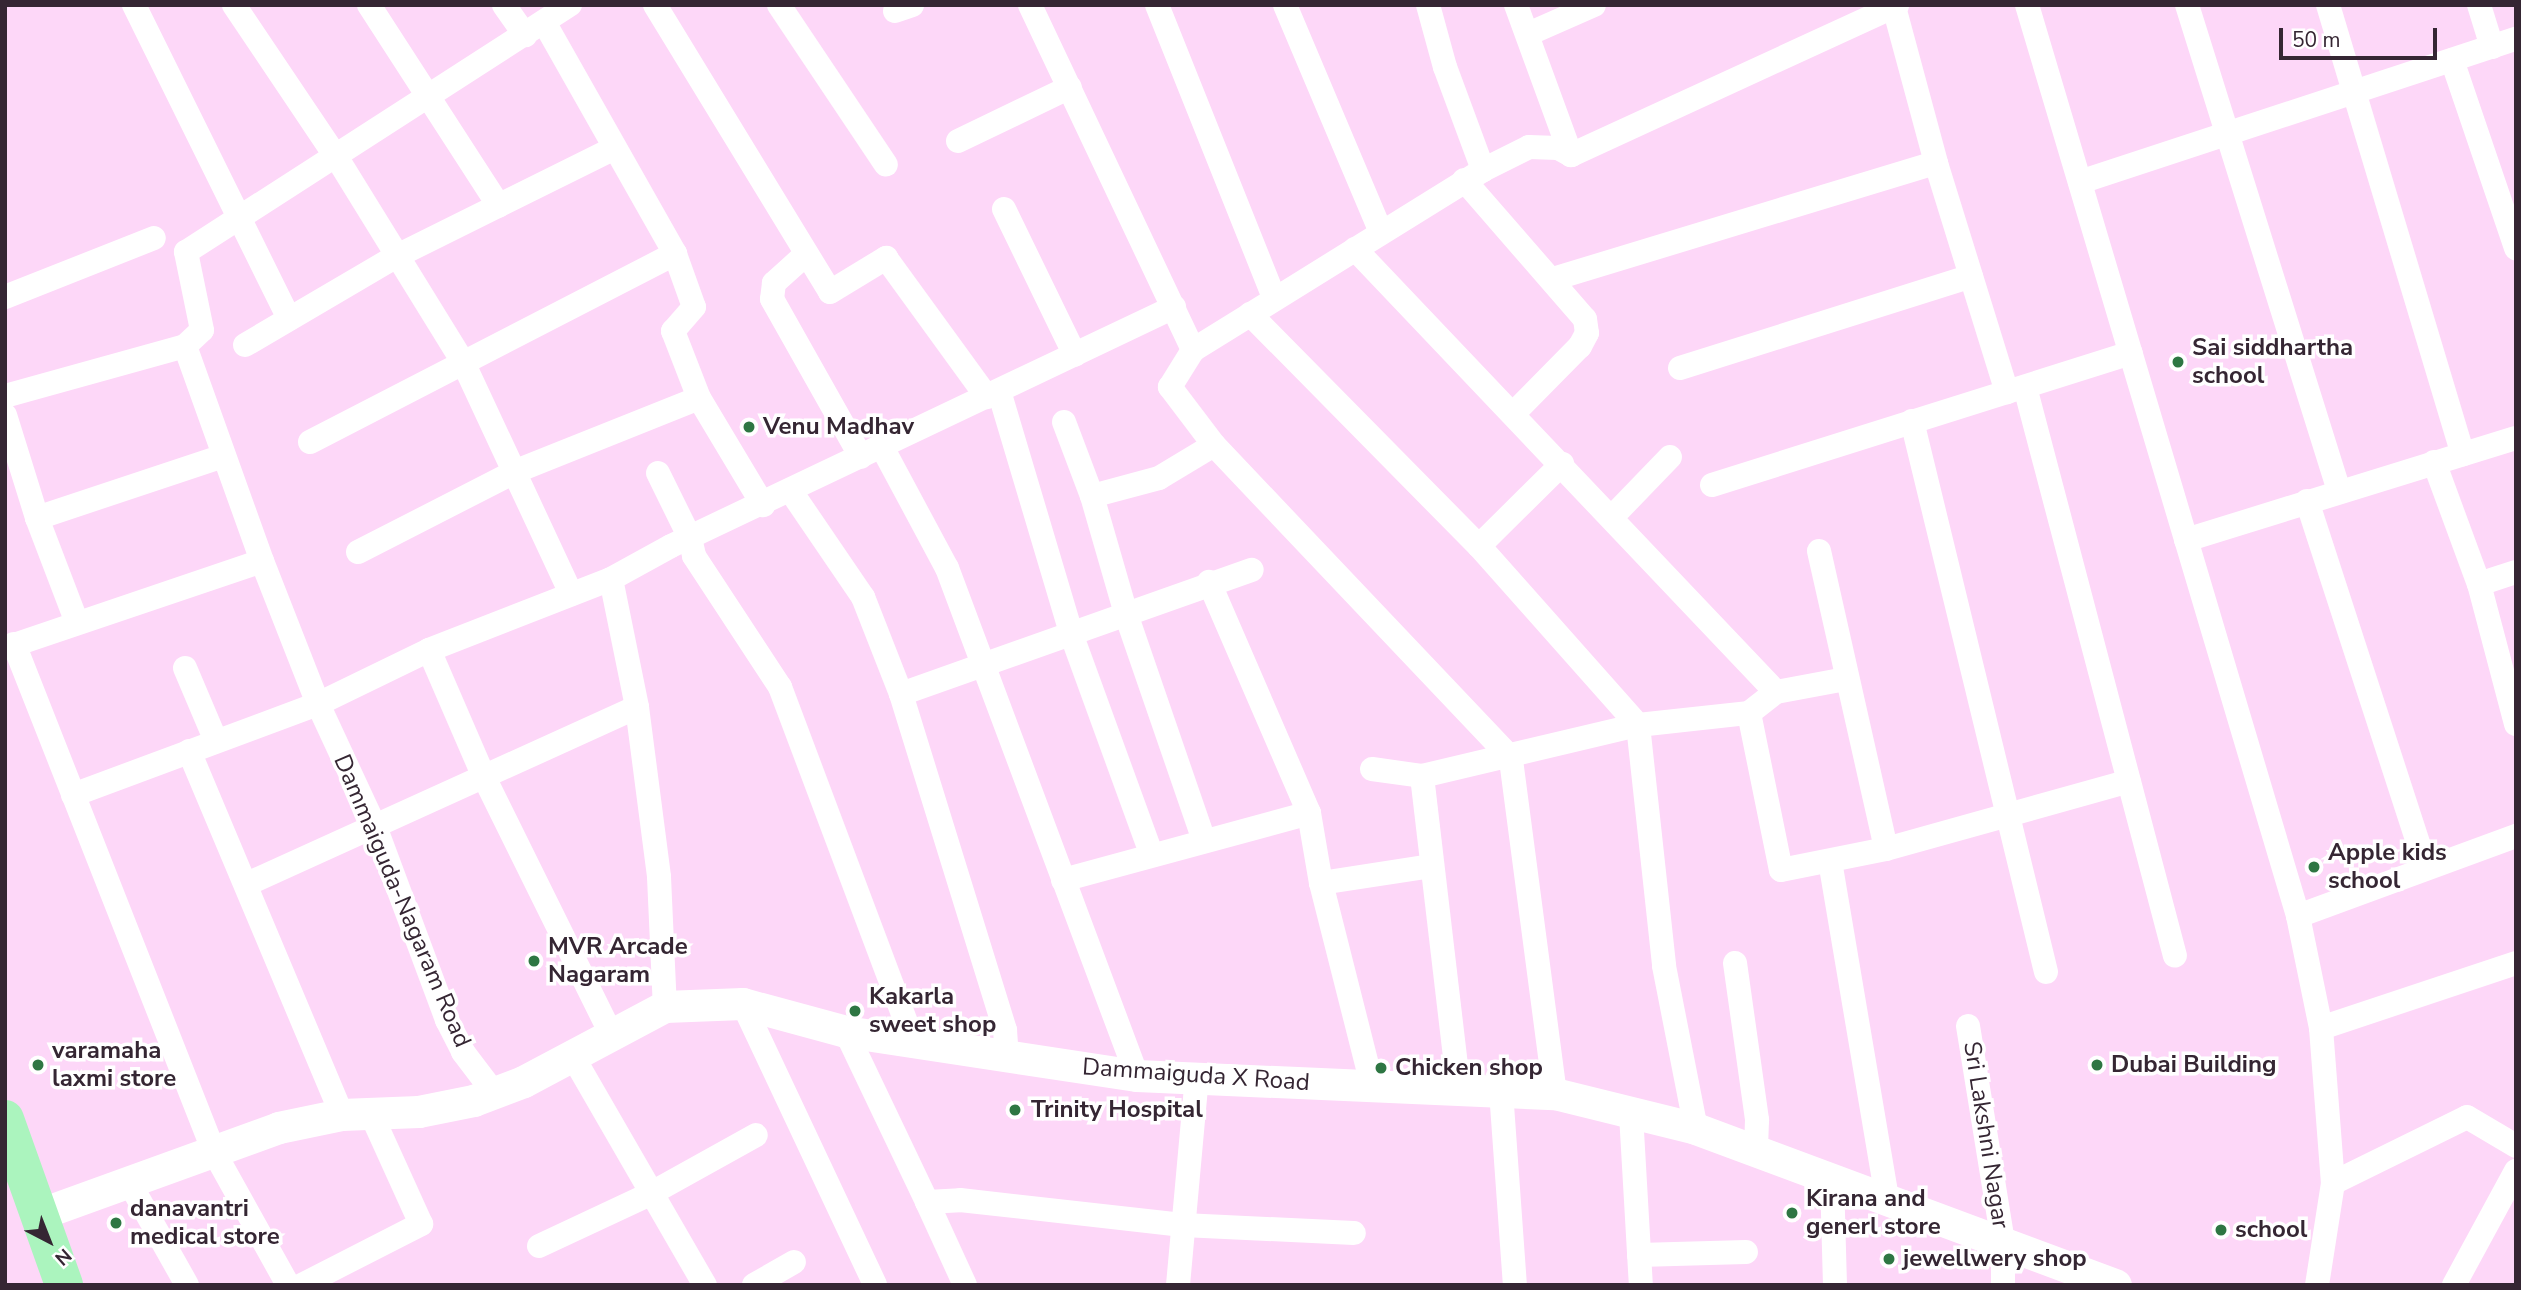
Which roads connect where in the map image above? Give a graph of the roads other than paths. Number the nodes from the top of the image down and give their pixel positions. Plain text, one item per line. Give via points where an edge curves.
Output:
1 (134, 5) edge
2 (234, 5) edge
3 (369, 5) edge
4 (504, 5) edge
5 (570, 5) edge
6 (655, 5) edge
7 (779, 5) edge
8 (1030, 5) edge
9 (1157, 5) edge
10 (1285, 5) edge
11 (1428, 5) edge
12 (1516, 5) edge
13 (1594, 5) edge
14 (2028, 5) edge
15 (2187, 5) edge
16 (2328, 5) edge
17 (2479, 5) edge
18 (1896, 6) edge
19 (535, 28) junction
20 (1528, 34) junction
21 (2516, 39) edge
22 (2492, 47) junction
23 (2452, 60) junction
24 (1070, 87) junction
25 (2352, 93) junction
26 (430, 97) junction
27 (2229, 132) junction
28 (958, 141) dead end
29 (615, 149) junction
30 (1571, 155) junction
31 (337, 158) junction
32 (1936, 163) junction
33 (886, 165) dead end
34 (1473, 175) junction
35 (2080, 182) junction
36 (499, 206) junction
37 (1004, 209) dead end
38 (239, 222) junction
39 (1380, 230) junction
40 (154, 238) dead end
41 (2516, 248) edge
42 (1355, 249) junction
43 (675, 254) junction
44 (805, 255) junction
45 (397, 256) junction
46 (1971, 276) junction
47 (1553, 279) junction
48 (5, 298) edge
49 (1274, 298) junction
50 (1174, 307) junction
51 (1250, 314) junction
52 (289, 319) junction
53 (244, 345) dead end
54 (185, 346) junction
55 (1193, 351) junction
56 (2131, 353) junction
57 (1075, 355) junction
58 (463, 362) junction
59 (1680, 368) dead end
60 (2016, 390) junction
61 (993, 394) junction
62 (5, 396) edge
63 (699, 398) junction
64 (1514, 413) junction
65 (5, 415) edge
66 (1912, 421) junction
67 (1064, 422) dead end
68 (2516, 438) edge
69 (310, 442) dead end
70 (1214, 445) junction
71 (871, 452) junction
72 (2463, 454) junction
73 (223, 456) junction
74 (1670, 457) dead end
75 (2434, 462) junction
76 (1562, 464) junction
77 (514, 472) junction
78 (658, 473) dead end
79 (1712, 485) dead end
80 (790, 490) junction
81 (2339, 491) junction
82 (1092, 496) junction
83 (2307, 501) junction
84 (763, 505) junction
85 (1613, 516) junction
86 (37, 518) junction
87 (690, 538) junction
88 (2186, 540) junction
89 (1479, 546) junction
90 (1819, 551) dead end
91 (358, 552) dead end
92 (262, 561) junction
93 (1252, 570) dead end
94 (2516, 572) edge
95 (611, 579) junction
96 (1209, 582) junction
97 (2479, 584) junction
98 (571, 594) junction
99 (1126, 614) junction
100 (77, 623) junction
101 (1072, 636) junction
102 (10, 646) edge
103 (429, 650) junction
104 (185, 668) dead end
105 (984, 668) junction
106 (1846, 679) junction
107 (1776, 692) junction
108 (901, 694) junction
109 (2512, 696) edge
110 (318, 704) junction
111 (637, 707) junction
112 (1749, 713) junction
113 (2516, 724) edge
114 (1638, 725) junction
115 (216, 741) junction
116 (189, 751) junction
117 (1511, 758) junction
118 (1372, 769) dead end
119 (1422, 776) junction
120 (484, 777) junction
121 (2129, 781) junction
122 (73, 795) junction
123 (1309, 813) junction
124 (2008, 817) junction
125 (376, 829) junction
126 (2516, 836) edge
127 (1204, 841) junction
128 (1886, 849) junction
129 (1151, 853) junction
130 (1830, 861) junction
131 (1431, 866) junction
132 (2426, 869) junction
133 (1063, 880) junction
134 (1321, 883) junction
135 (247, 884) junction
136 (2298, 916) junction
137 (2175, 956) dead end
138 (2516, 962) edge
139 (1735, 963) dead end
140 (2046, 972) dead end
141 (743, 1004) junction
142 (665, 1007) junction
143 (1968, 1026) dead end
144 (2321, 1028) junction
145 (846, 1032) junction
146 (611, 1034) junction
147 (914, 1044) junction
148 (572, 1055) junction
149 (1007, 1059) junction
150 (1137, 1076) junction
151 (1197, 1078) junction
152 (1372, 1085) junction
153 (1459, 1089) junction
154 (1501, 1091) junction
155 (495, 1094) junction
156 (1555, 1094) junction
157 (356, 1114) junction
158 (1631, 1114) junction
159 (5, 1119) edge
160 (1696, 1129) junction
161 (756, 1135) dead end
162 (2516, 1146) edge
163 (1756, 1151) junction
164 (214, 1152) junction
165 (2516, 1171) edge
166 (1832, 1178) junction
167 (5, 1179) edge
168 (130, 1182) junction
169 (2333, 1183) junction
170 (650, 1194) junction
171 (1888, 1198) junction
172 (927, 1202) junction
173 (31, 1219) junction
174 (1183, 1225) junction
175 (1354, 1233) dead end
176 (2003, 1241) junction
177 (539, 1246) dead end
178 (1746, 1252) dead end
179 (1639, 1255) junction
180 (794, 1262) dead end
181 (41, 1285) edge
182 (64, 1285) edge
183 (187, 1285) edge
184 (288, 1285) edge
185 (302, 1285) edge
186 (705, 1285) edge
187 (754, 1285) edge
188 (875, 1285) edge
189 (965, 1285) edge
190 (1178, 1285) edge
191 (1515, 1285) edge
192 (1641, 1285) edge
193 (1835, 1285) edge
194 (2003, 1285) edge
195 (2116, 1285) edge
196 (2317, 1285) edge
197 (2454, 1285) edge

1 - 38 street
2 - 31 street
3 - 26 street
4 - 19 street
5 - 19 street
6 - 44 street
7 - 33 street
8 - 24 street
9 - 49 street
10 - 39 street
11 - 34 street
12 - 20 street
13 - 20 street
14 - 35 street
15 - 27 street
16 - 25 street
17 - 22 street
18 - 30 street
18 - 32 street
19 - 26 street
19 - 29 street
20 - 30 street
21 - 22 street
22 - 23 street
23 - 25 street
23 - 41 street
24 - 28 street
24 - 50 street
25 - 27 street
25 - 72 street
26 - 31 street
26 - 36 street
27 - 35 street
27 - 81 street
29 - 36 street
29 - 43 street
30 - 34 street via 1558,148 1529,147
31 - 38 street
31 - 45 street
32 - 46 street
32 - 47 street
34 - 39 street
34 - 47 street
35 - 56 street
36 - 45 street
37 - 57 street
38 - 52 street
38 - 54 street via 186,252 202,330
39 - 42 street
40 - 48 street
42 - 49 street
42 - 64 street
43 - 58 street
43 - 63 street via 694,307 673,331
44 - 61 street via 830,292 886,258
44 - 71 street via 774,283 772,299
45 - 52 street
45 - 58 street
46 - 59 street
46 - 60 street
47 - 64 street via 1577,305 1587,333 1580,346
49 - 51 street
50 - 55 street
50 - 57 street
51 - 55 street
51 - 89 street
52 - 53 street
54 - 62 street
54 - 73 street, Dammaiguda-Nagaram Road
55 - 70 street via 1170,387
56 - 60 street
56 - 88 street
57 - 61 street
58 - 69 street
58 - 77 street
60 - 66 street
60 - 121 street
61 - 71 street
61 - 101 street
63 - 77 street
63 - 84 street
64 - 76 street
65 - 86 street
66 - 79 street
66 - 124 street
67 - 82 street
68 - 72 street
70 - 82 street via 1159,478
70 - 117 street
71 - 80 street
71 - 105 street via 947,568
72 - 75 street
73 - 86 street
73 - 92 street, Dammaiguda-Nagaram Road
74 - 85 street
75 - 81 street
75 - 97 street
76 - 85 street
76 - 89 street
77 - 91 street
77 - 98 street
78 - 87 street
80 - 84 street
80 - 108 street via 863,597
81 - 83 street
82 - 99 street
83 - 88 street
83 - 132 street
84 - 87 street
85 - 107 street
86 - 100 street
87 - 95 street
87 - 147 street via 697,561 780,688
88 - 136 street
89 - 114 street
90 - 106 street
92 - 100 street
92 - 110 street, Dammaiguda-Nagaram Road
93 - 96 street
94 - 97 street
95 - 98 street
95 - 111 street
96 - 99 street
96 - 123 street
97 - 109 street
98 - 103 street
99 - 101 street
99 - 127 street
100 - 102 street
101 - 105 street
101 - 129 street
102 - 122 street
103 - 110 street
103 - 120 street
104 - 115 street
105 - 108 street
105 - 133 street
106 - 107 street
106 - 128 street
107 - 112 street
108 - 149 street via 1005,1030
109 - 113 street
110 - 115 street
110 - 125 street, Dammaiguda-Nagaram Road
111 - 120 street
111 - 142 street via 659,877
112 - 114 street
112 - 130 street via 1781,870
114 - 117 street
114 - 160 street via 1664,966
115 - 116 street
116 - 122 street
116 - 135 street
117 - 119 street
117 - 156 street
118 - 119 street
119 - 131 street
120 - 125 street
120 - 146 street
121 - 124 street
121 - 137 street
122 - 164 street
123 - 127 street
123 - 134 street
124 - 128 street
124 - 140 street
125 - 135 street
125 - 155 street, Dammaiguda-Nagaram Road via 447,1020 463,1052
126 - 132 street
127 - 129 street
128 - 130 street
129 - 133 street
130 - 171 street
131 - 134 street
131 - 153 street
132 - 136 street
133 - 150 street
134 - 152 street
135 - 157 street
136 - 144 street
138 - 144 street
139 - 163 street via 1757,1120
141 - 142 street, Dammaiguda X Road
141 - 145 street, Dammaiguda X Road
141 - 188 street
142 - 146 street, Dammaiguda X Road
143 - 176 street, Sri Lakshni Nagar
144 - 169 street
145 - 147 street, Dammaiguda X Road
145 - 172 street
146 - 148 street, Dammaiguda X Road
147 - 149 street, Dammaiguda X Road
148 - 155 street, Dammaiguda X Road
148 - 170 street
149 - 150 street, Dammaiguda X Road
150 - 151 street, Dammaiguda X Road
151 - 152 street, Dammaiguda X Road
151 - 174 street
152 - 153 street, Dammaiguda X Road
153 - 154 street, Dammaiguda X Road
154 - 156 street, Dammaiguda X Road
154 - 191 street
155 - 157 street, Dammaiguda X Road via 419,1112
156 - 158 street, Dammaiguda X Road
157 - 164 street, Dammaiguda X Road via 279,1128
157 - 185 street via 421,1224
158 - 160 street, Dammaiguda X Road
158 - 179 street
159 - 173 main road
160 - 163 street, Dammaiguda X Road
161 - 170 street
162 - 169 street via 2467,1117
163 - 166 street, Dammaiguda X Road
164 - 168 street, Dammaiguda X Road
164 - 184 street
165 - 197 street
166 - 171 street, Dammaiguda X Road
166 - 193 street
167 - 173 main road
168 - 173 street, Dammaiguda X Road
168 - 183 street
169 - 196 street
170 - 177 street
170 - 186 street
171 - 176 street, Dammaiguda X Road
172 - 174 street via 960,1200
172 - 189 street
173 - 181 main road
173 - 182 main road
174 - 175 street
174 - 190 street
176 - 194 street, Sri Lakshni Nagar
176 - 195 street, Dammaiguda X Road
178 - 179 street
179 - 192 street
180 - 187 street

